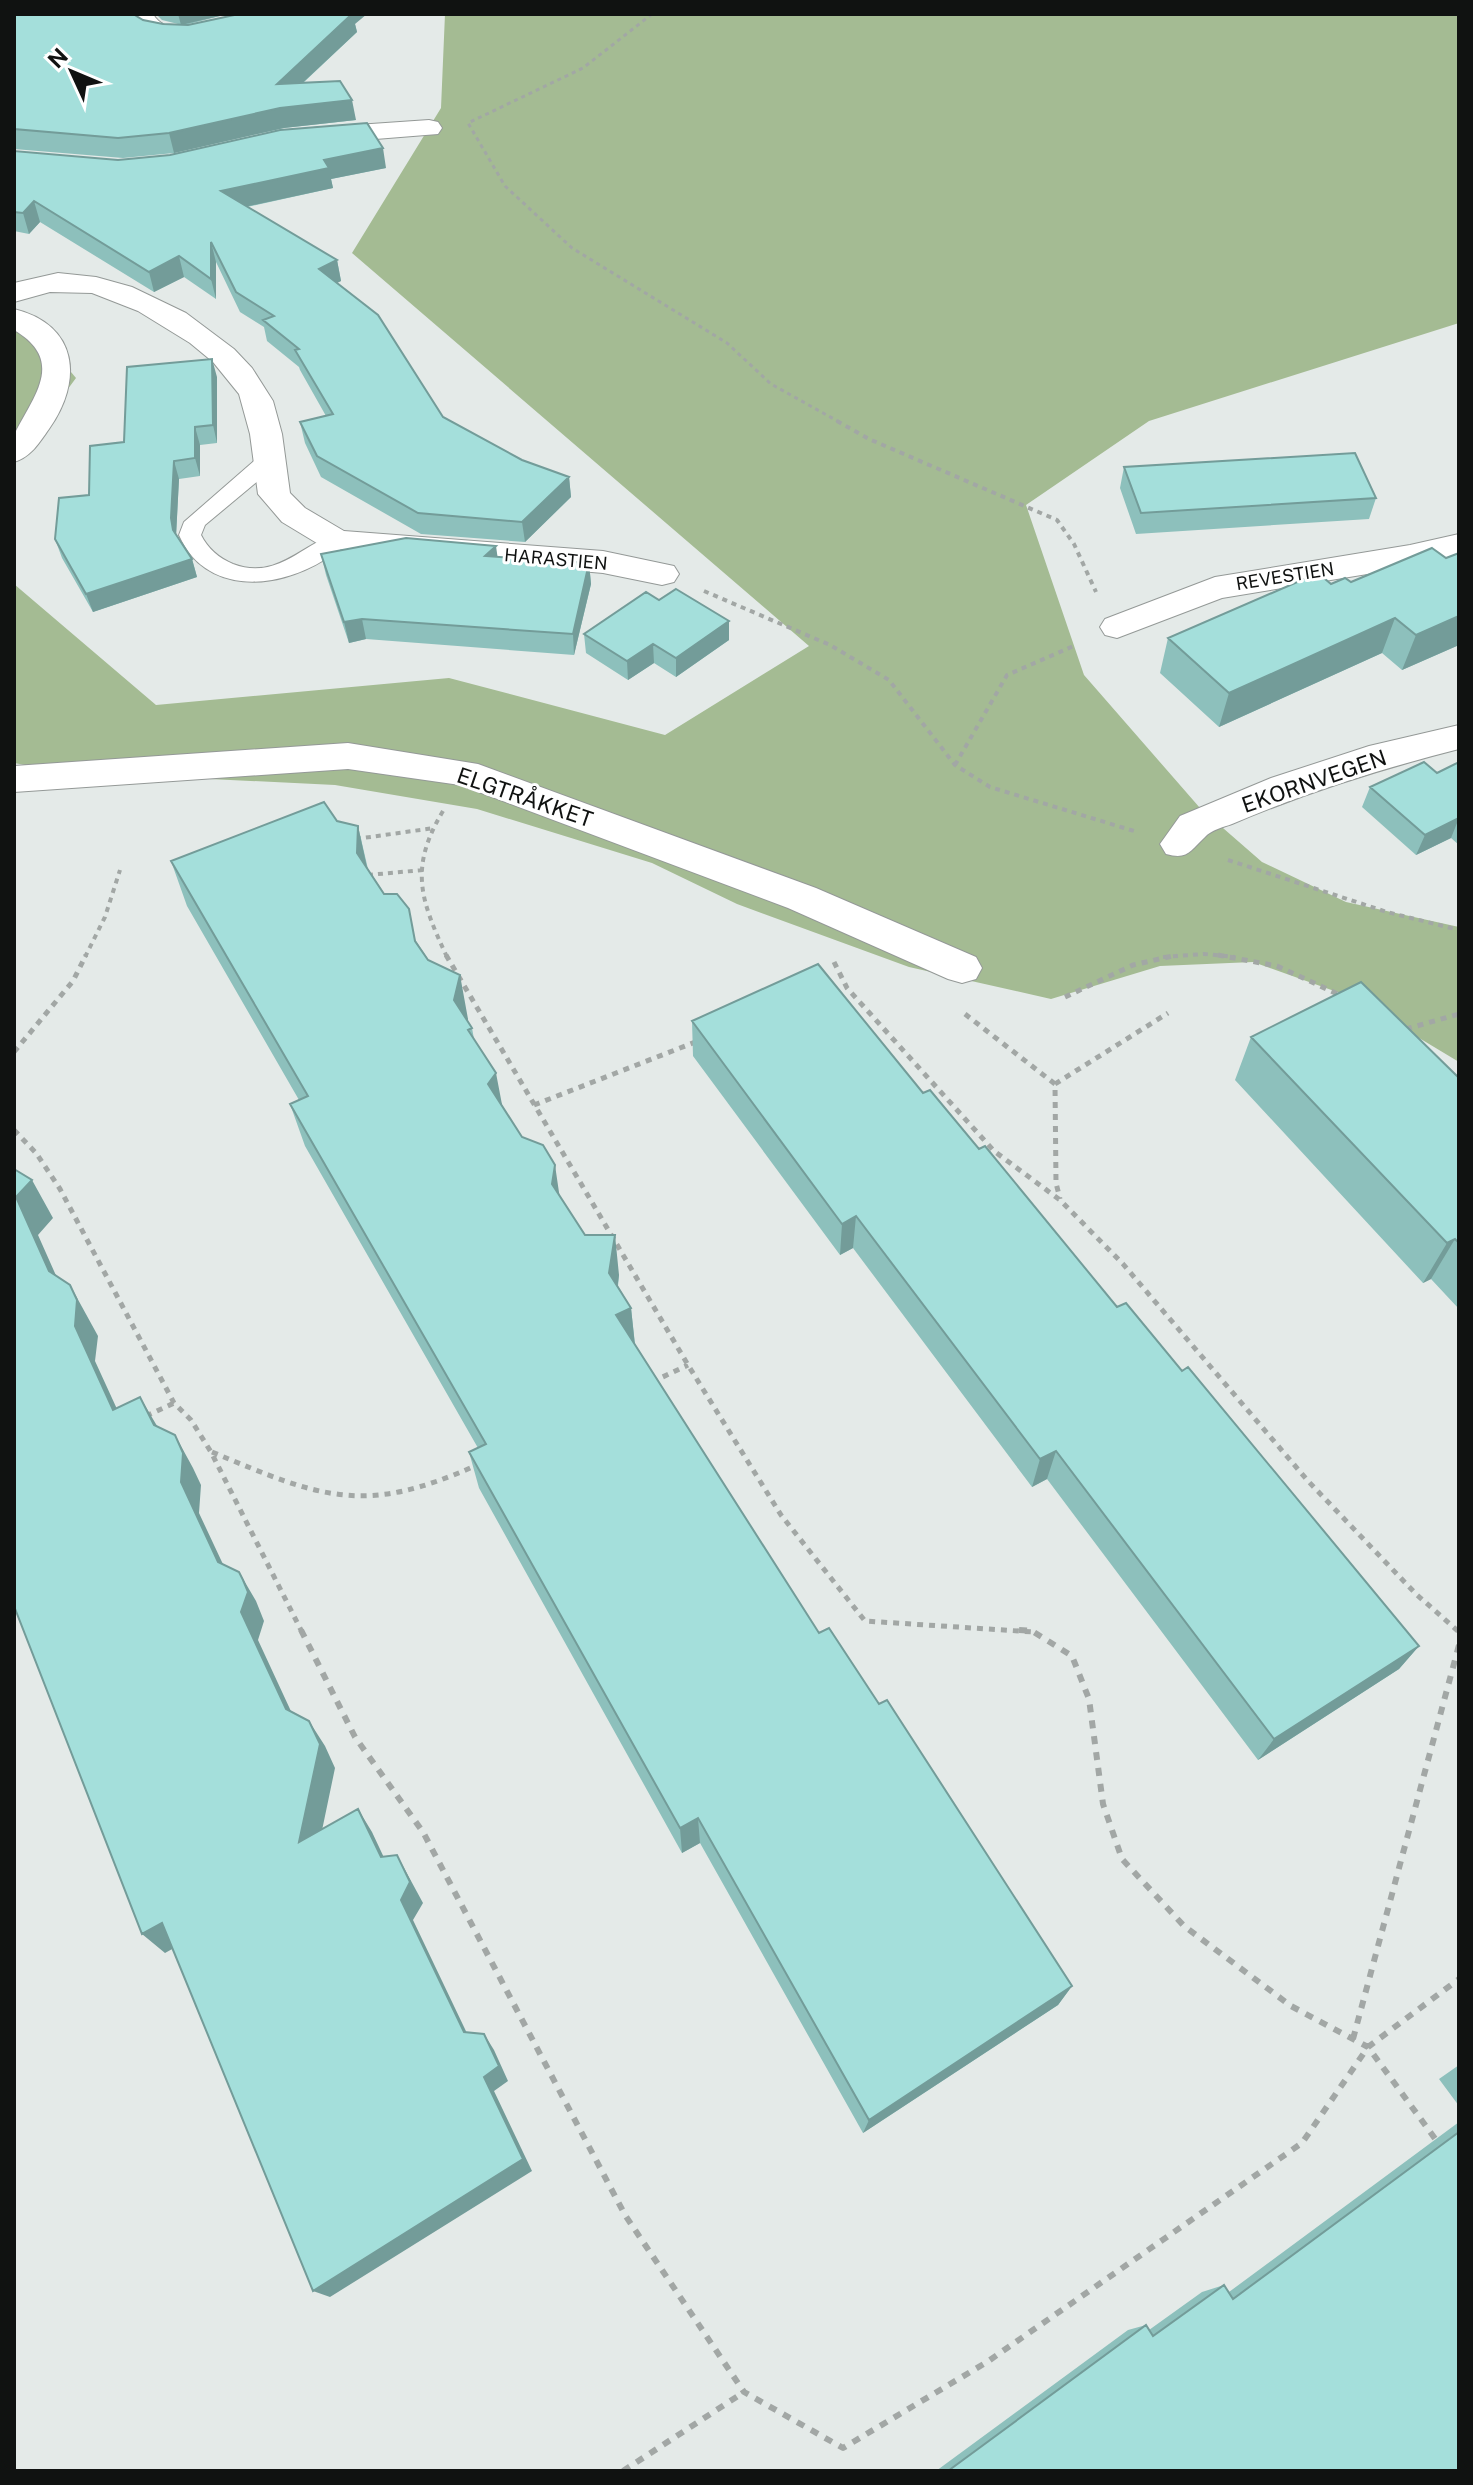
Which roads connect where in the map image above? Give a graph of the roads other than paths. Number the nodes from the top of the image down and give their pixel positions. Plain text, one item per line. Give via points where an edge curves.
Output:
1 (141, 14) edge
2 (257, 14) edge
3 (429, 128) dead end
4 (284, 139) edge
5 (14, 293) edge
6 (14, 318) edge
7 (14, 452) edge
8 (269, 460) junction
9 (337, 541) junction
10 (1459, 544) edge
11 (662, 574) road end
12 (1117, 627) road end
13 (1459, 737) edge
14 (14, 779) edge
15 (1179, 844) dead end
16 (962, 968) dead end

1 - 2 street via 149,27 178,34 224,30
3 - 4 street
5 - 8 street, HARASTIEN via 48,283 96,286 201,336 241,371 255,395
6 - 7 street via 43,335 54,350 58,382 47,411
8 - 9 street, HARASTIEN via 273,492 284,506
8 - 9 lane via 195,522 190,535 195,549 230,572 269,576 308,562
9 - 11 street, HARASTIEN via 603,562
10 - 12 street, REVESTIEN via 1215,588
13 - 15 street, EKORNVEGEN via 1284,787 1193,825
14 - 16 street, ELGTRÅKKET via 348,756 465,773 802,898

